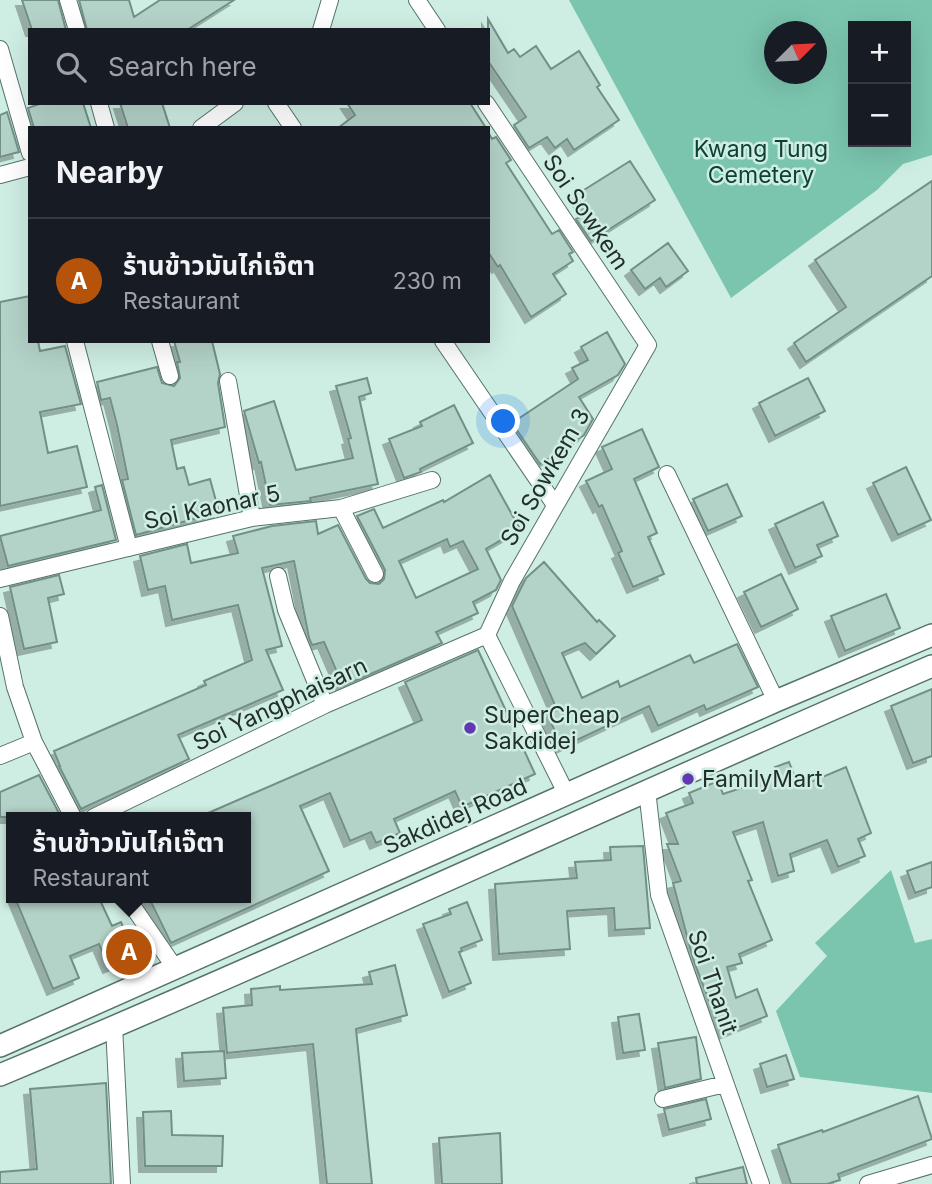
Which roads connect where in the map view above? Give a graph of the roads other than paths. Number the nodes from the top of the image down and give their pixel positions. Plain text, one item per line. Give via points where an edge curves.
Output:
1 (68, 0) edge
2 (330, 0) edge
3 (417, 0) edge
4 (76, 28) edge
5 (322, 28) edge
6 (436, 28) edge
7 (0, 49) edge
8 (100, 105) edge
9 (232, 105) edge
10 (277, 105) edge
11 (487, 105) edge
12 (105, 126) edge
13 (204, 126) edge
14 (292, 126) edge
15 (28, 146) edge
16 (28, 168) edge
17 (0, 175) edge
18 (77, 343) edge
19 (161, 343) edge
20 (444, 343) edge
21 (648, 345) joint
22 (170, 376) dead end
23 (228, 382) dead end
24 (667, 474) dead end
25 (432, 480) dead end
26 (555, 505) junction
27 (341, 508) junction
28 (252, 519) junction
29 (129, 548) junction
30 (375, 574) dead end
31 (278, 576) dead end
32 (0, 579) edge
33 (0, 616) edge
34 (487, 635) junction
35 (932, 635) edge
36 (932, 667) edge
37 (8, 689) edge
38 (776, 701) junction
39 (325, 705) junction
40 (34, 743) junction
41 (0, 755) edge
42 (647, 790) junction
43 (567, 795) junction
44 (70, 812) edge
45 (104, 812) edge
46 (130, 903) edge
47 (175, 968) junction
48 (114, 1026) junction
49 (0, 1046) edge
50 (0, 1075) edge
51 (725, 1084) junction
52 (663, 1099) dead end
53 (932, 1165) edge
54 (122, 1184) edge
55 (761, 1184) edge
56 (868, 1184) edge

1 - 4 street
2 - 5 street
3 - 6 street
7 - 15 street
8 - 12 street
9 - 13 street
10 - 14 street
11 - 21 street, Soi Sowkem
16 - 17 street
18 - 29 street
19 - 22 street
20 - 26 street
21 - 26 street, Soi Sowkem 3
23 - 28 street
24 - 38 street
25 - 27 street, Soi Kaonar 5
26 - 34 street, Soi Sowkem 3
27 - 28 street, Soi Kaonar 5
27 - 30 street
28 - 29 street, Soi Kaonar 5
29 - 32 street, Soi Kaonar 5
31 - 39 street via 286,610
33 - 37 street
34 - 39 street, Soi Yangphaisarn
34 - 43 street
35 - 38 main road, Sakdidej Road
36 - 42 main road
37 - 40 street
38 - 43 main road, Sakdidej Road
39 - 45 street, Soi Yangphaisarn
40 - 41 street
40 - 44 street
42 - 48 main road
42 - 51 street, Soi Thanit via 659,895
43 - 47 main road, Sakdidej Road
46 - 47 street
47 - 49 main road, Sakdidej Road
48 - 50 main road
48 - 54 street
51 - 52 street
51 - 55 street, Soi Thanit
53 - 56 street

